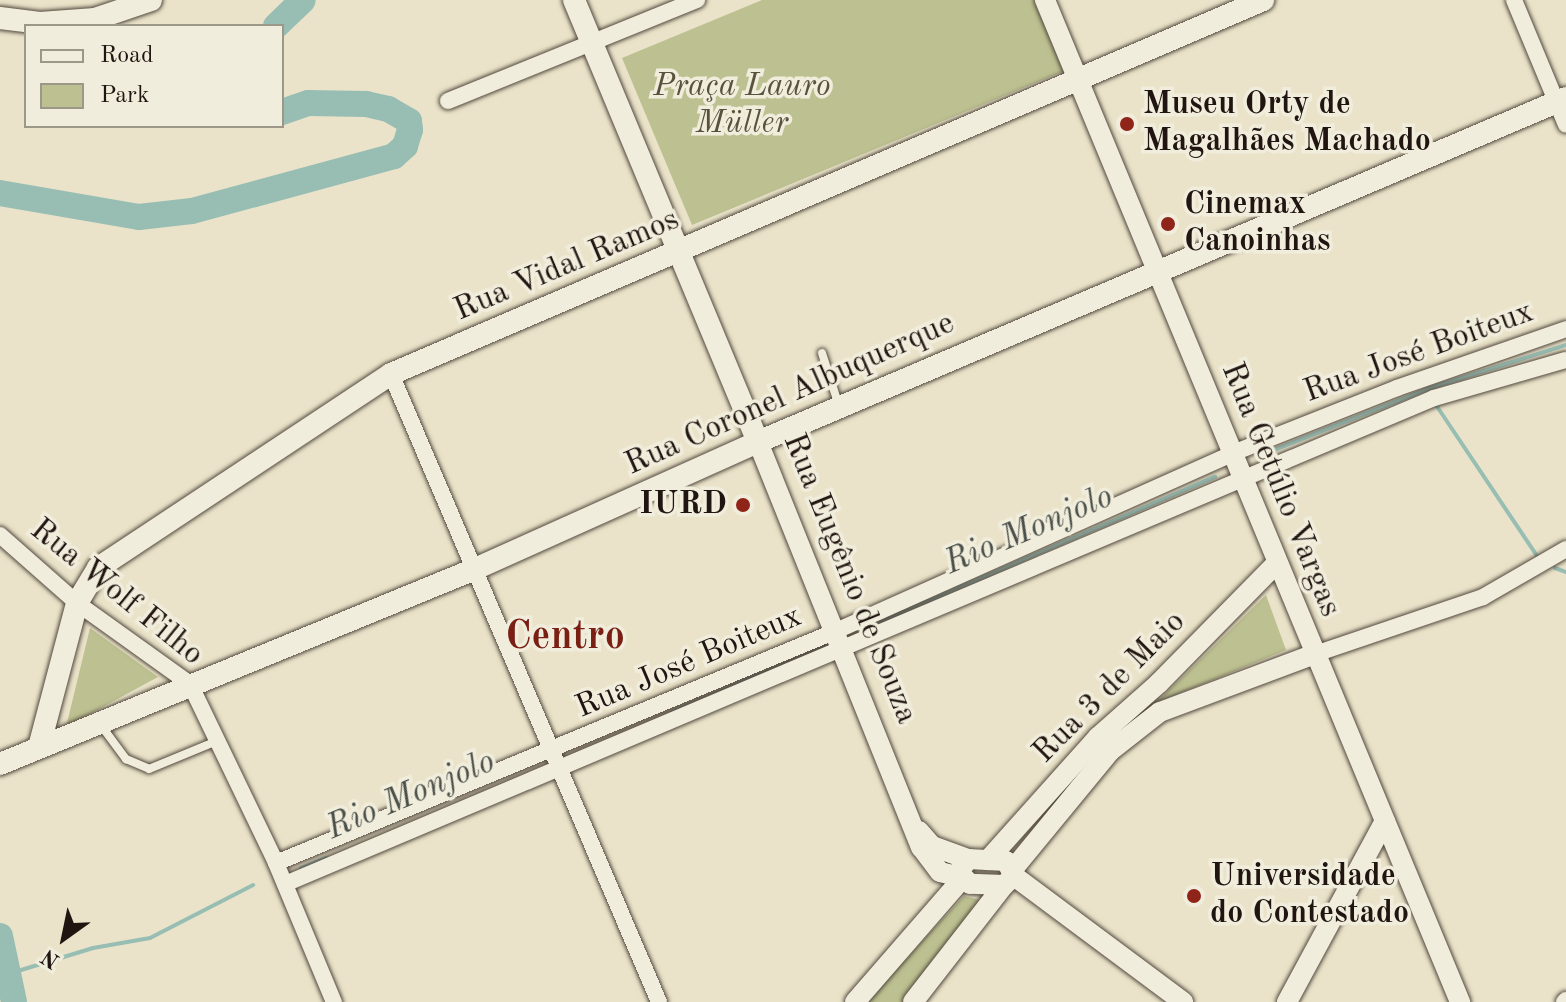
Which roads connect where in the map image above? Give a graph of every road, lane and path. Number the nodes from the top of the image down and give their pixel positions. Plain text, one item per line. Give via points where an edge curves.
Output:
1 (151, 0) edge
2 (574, 0) edge
3 (697, 0) edge
4 (1045, 0) edge
5 (1263, 0) edge
6 (1514, 0) edge
7 (0, 18) edge
8 (592, 42) junction
9 (1076, 76) junction
10 (1561, 100) edge
11 (448, 101) dead end
12 (1566, 125) edge
13 (680, 254) junction
14 (1157, 272) junction
15 (1566, 329) edge
16 (822, 353) dead end
17 (1566, 360) edge
18 (391, 374) junction
19 (840, 407) junction
20 (758, 442) junction
21 (1233, 453) junction
22 (1243, 477) junction
23 (0, 535) edge
24 (1566, 549) edge
25 (1277, 563) junction
26 (475, 569) junction
27 (77, 603) junction
28 (840, 640) junction
29 (1315, 654) junction
30 (190, 684) junction
31 (1149, 692) junction
32 (1160, 712) junction
33 (99, 722) junction
34 (217, 741) junction
35 (39, 747) junction
36 (552, 751) junction
37 (0, 764) edge
38 (560, 770) junction
39 (1034, 807) junction
40 (1052, 820) junction
41 (1385, 821) junction
42 (276, 863) junction
43 (970, 869) junction
44 (1011, 876) junction
45 (285, 884) junction
46 (334, 1002) edge
47 (659, 1002) edge
48 (855, 1002) edge
49 (913, 1002) edge
50 (1183, 1002) edge
51 (1287, 1002) edge
52 (1460, 1002) edge

1 - 7 main road via 95,19 40,23
2 - 8 main road, Rua Eugênio de Souza
3 - 8 street
4 - 9 street, Rua Getúlio Vargas
5 - 9 main road, Rua Vidal Ramos
6 - 10 street
8 - 11 street
8 - 13 main road, Rua Eugênio de Souza
9 - 13 main road, Rua Vidal Ramos
9 - 14 street, Rua Getúlio Vargas
10 - 12 street
10 - 14 main road, Rua Coronel Albuquerque
13 - 18 main road, Rua Vidal Ramos
13 - 20 main road, Rua Eugênio de Souza
14 - 19 main road, Rua Coronel Albuquerque
14 - 21 street, Rua Getúlio Vargas
15 - 21 street, Rua José Boiteux
16 - 19 lane
17 - 22 street, Rua José Boiteux via 1434,398
18 - 26 street
18 - 27 main road, Rua Vidal Ramos via 126,547 98,568
19 - 20 main road, Rua Coronel Albuquerque
20 - 26 main road, Rua Coronel Albuquerque
20 - 28 street, Rua Eugênio de Souza
21 - 22 street, Rua Getúlio Vargas
21 - 28 street, Rua José Boiteux
22 - 25 street, Rua Getúlio Vargas
22 - 28 street, Rua José Boiteux
23 - 27 street, Rua Wolf Filho
24 - 29 street, Rua 3 de Maio via 1483,597
25 - 29 street, Rua Getúlio Vargas
25 - 31 street, Rua 3 de Maio
26 - 30 main road, Rua Coronel Albuquerque
26 - 36 street
27 - 30 street, Rua Wolf Filho
27 - 35 main road, Rua Vidal Ramos
28 - 36 street, Rua José Boiteux
28 - 38 street, Rua José Boiteux
28 - 43 street, Rua Eugênio de Souza via 916,828 932,846
29 - 32 street, Rua 3 de Maio
29 - 41 street, Rua Getúlio Vargas
30 - 33 main road, Rua Coronel Albuquerque
30 - 34 street, Rua Wolf Filho
31 - 32 street
31 - 39 street, Rua 3 de Maio via 1098,737
32 - 40 street, Rua 3 de Maio via 1110,751
33 - 34 lane via 126,759 149,769
33 - 35 main road, Rua Coronel Albuquerque
34 - 42 street, Rua Wolf Filho
35 - 37 main road, Rua Coronel Albuquerque
36 - 38 street
36 - 42 street, Rua José Boiteux
38 - 45 street, Rua José Boiteux
38 - 47 street
39 - 40 street
39 - 43 street, Rua 3 de Maio
40 - 44 street, Rua 3 de Maio
41 - 51 street
41 - 52 street, Rua Getúlio Vargas
42 - 45 street, Rua Wolf Filho
43 - 44 street
43 - 44 street via 1006,861
43 - 48 street, Rua 3 de Maio
44 - 49 street, Rua 3 de Maio
44 - 50 street
45 - 46 street, Rua Wolf Filho

